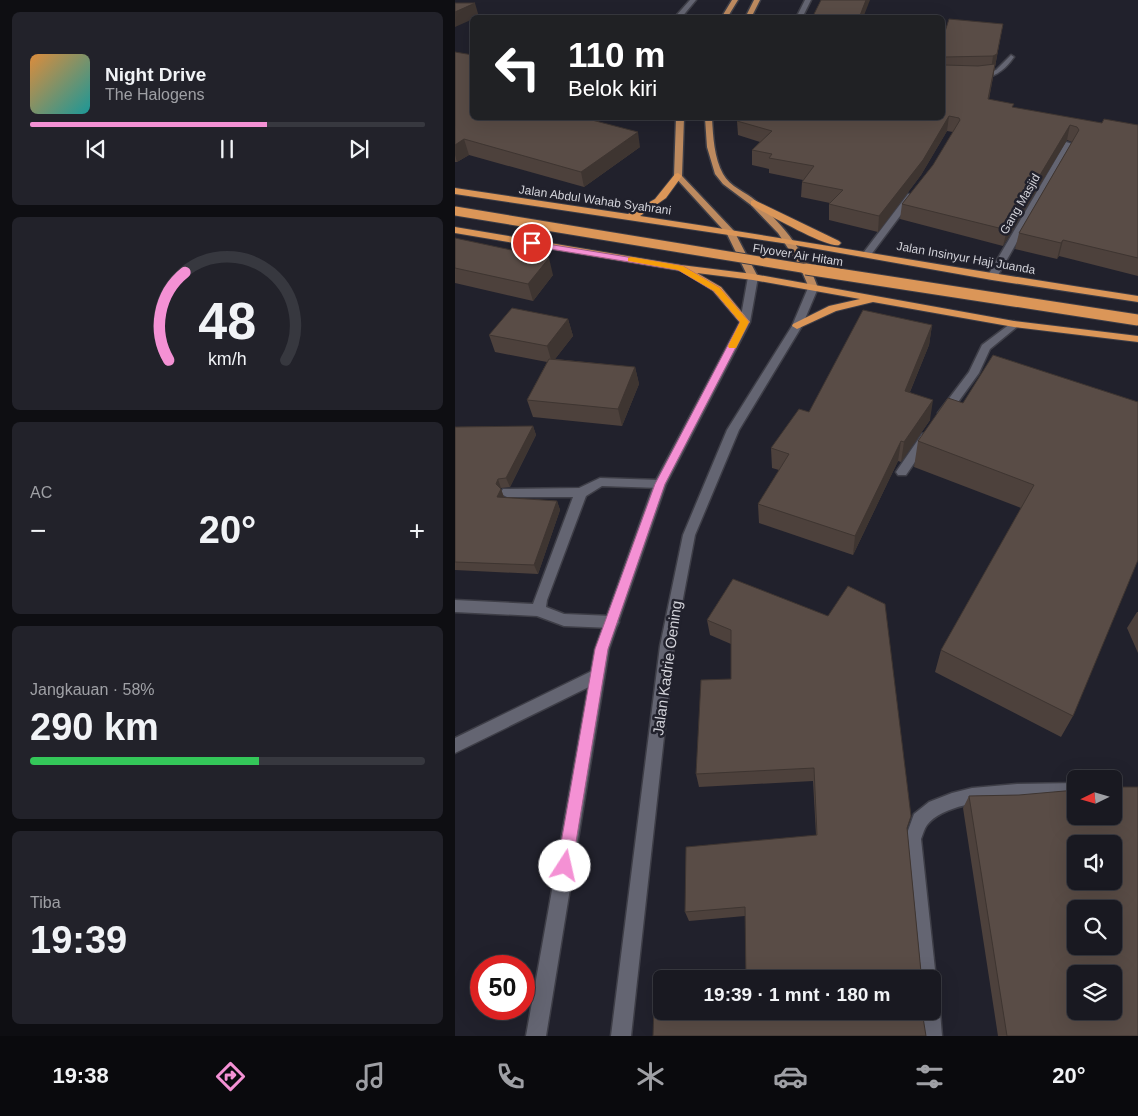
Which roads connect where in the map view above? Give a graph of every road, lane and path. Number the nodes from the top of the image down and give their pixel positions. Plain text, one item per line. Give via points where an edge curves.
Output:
1 (693, 0) edge
2 (735, 0) edge
3 (757, 0) edge
4 (808, 0) edge
5 (680, 15) edge
6 (726, 15) edge
7 (750, 15) edge
8 (800, 15) edge
9 (1011, 57) dead end
10 (971, 75) edge
11 (680, 120) edge
12 (708, 120) edge
13 (1069, 144) edge
14 (679, 176) junction
15 (920, 185) edge
16 (455, 192) edge
17 (754, 203) junction
18 (455, 211) edge
19 (630, 217) junction
20 (455, 230) edge
21 (731, 233) junction
22 (789, 241) junction
23 (862, 253) junction
24 (681, 268) junction
25 (753, 277) junction
26 (992, 277) junction
27 (813, 288) junction
28 (876, 299) junction
29 (1138, 299) edge
30 (1138, 320) edge
31 (745, 322) junction
32 (1014, 324) junction
33 (797, 326) junction
34 (1138, 339) edge
35 (902, 472) dead end
36 (660, 484) junction
37 (507, 492) dead end
38 (581, 493) junction
39 (455, 606) edge
40 (539, 610) junction
41 (612, 622) junction
42 (597, 676) junction
43 (455, 746) edge
44 (1067, 791) edge
45 (926, 970) edge
46 (931, 1020) edge
47 (536, 1036) edge
48 (621, 1036) edge
49 (932, 1036) edge

1 - 5 main road
2 - 6 main road
3 - 7 main road
4 - 8 main road
9 - 10 main road via 1004,68 993,73
11 - 14 main road
12 - 17 main road via 720,175
13 - 26 main road, Gang Masjid
14 - 19 highway via 667,195
14 - 21 main road
15 - 23 main road
16 - 19 highway, Jalan Abdul Wahab Syahrani
17 - 22 main road
17 - 23 highway via 802,228
18 - 30 highway, Flyover Air Hitam, bridge via 926,289
19 - 21 highway, Jalan Abdul Wahab Syahrani
20 - 24 highway
21 - 22 highway, Jalan Abdul Wahab Syahrani
21 - 25 main road
22 - 23 highway, Jalan Insinyur Haji Juanda
22 - 27 main road
23 - 26 highway, Jalan Insinyur Haji Juanda
24 - 25 highway
24 - 31 highway via 717,289
25 - 27 highway
25 - 31 main road
26 - 29 highway, Jalan Insinyur Haji Juanda
27 - 28 highway
27 - 33 main road, Jalan Kadrie Oening
28 - 32 highway
28 - 33 highway via 833,308
31 - 36 main road
32 - 34 highway
32 - 35 main road via 986,347 974,373
33 - 48 main road, Jalan Kadrie Oening via 733,430 689,535 667,646
36 - 38 main road via 600,482
36 - 41 main road
37 - 38 main road
38 - 40 main road
39 - 40 main road
40 - 41 main road via 557,618
41 - 42 main road
42 - 43 main road
42 - 47 main road
44 - 45 main road via 994,792 939,804 921,819 913,839
46 - 49 main road

